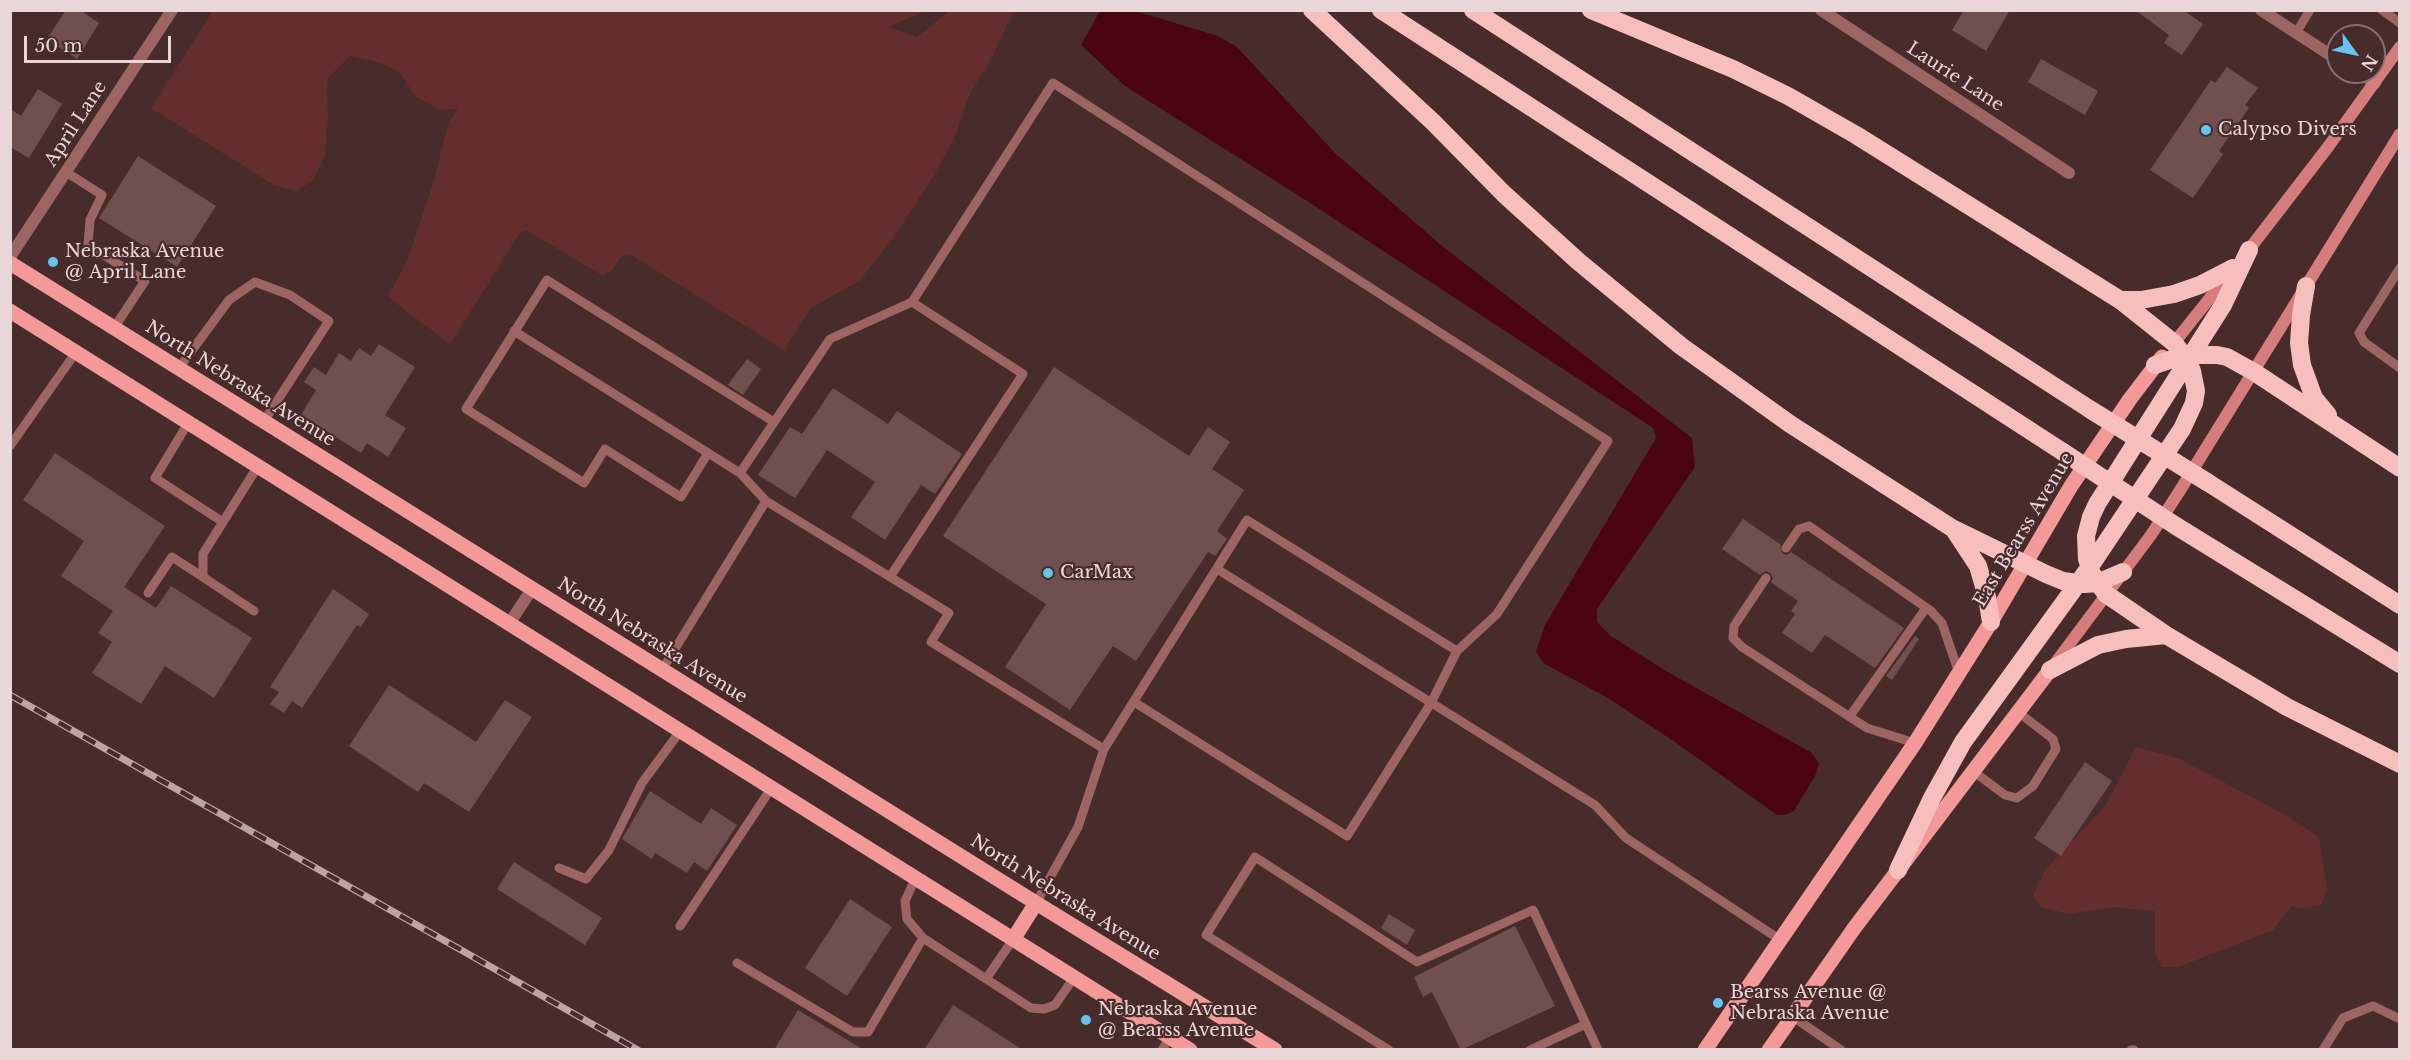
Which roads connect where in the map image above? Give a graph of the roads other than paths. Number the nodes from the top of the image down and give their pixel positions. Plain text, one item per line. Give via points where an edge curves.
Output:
1 (172, 10) edge
2 (1312, 10) edge
3 (1381, 10) edge
4 (1473, 10) edge
5 (1591, 10) edge
6 (1821, 10) edge
7 (2261, 10) edge
8 (2310, 10) edge
9 (2382, 10) edge
10 (2400, 23) edge
11 (2296, 33) junction
12 (2400, 47) edge
13 (2326, 52) edge
14 (2386, 67) edge
15 (2374, 84) edge
16 (2400, 134) edge
17 (66, 172) junction
18 (2069, 173) dead end
19 (2249, 250) junction
20 (10, 257) edge
21 (10, 263) edge
22 (2233, 268) junction
23 (2400, 268) edge
24 (2306, 286) junction
25 (2120, 300) junction
26 (912, 302) junction
27 (10, 311) edge
28 (114, 328) junction
29 (514, 331) junction
30 (76, 352) junction
31 (2185, 353) junction
32 (2155, 365) joint
33 (178, 368) junction
34 (2400, 368) edge
35 (2254, 372) junction
36 (264, 421) junction
37 (774, 422) junction
38 (188, 423) junction
39 (2337, 425) junction
40 (10, 446) edge
41 (708, 453) junction
42 (258, 466) junction
43 (2400, 468) edge
44 (740, 473) junction
45 (766, 501) junction
46 (223, 522) junction
47 (1952, 528) junction
48 (1786, 548) dead end
49 (2025, 565) junction
50 (1217, 568) junction
51 (2123, 572) joint
52 (203, 577) junction
53 (890, 577) junction
54 (1766, 578) dead end
55 (2098, 582) junction
56 (2078, 584) junction
57 (532, 589) junction
58 (148, 593) dead end
59 (2400, 605) edge
60 (1926, 608) junction
61 (254, 611) dead end
62 (1991, 621) junction
63 (509, 624) junction
64 (2166, 635) junction
65 (1457, 651) junction
66 (2400, 664) edge
67 (662, 670) junction
68 (2050, 670) junction
69 (1959, 673) junction
70 (1134, 702) junction
71 (1431, 703) junction
72 (2018, 712) junction
73 (1850, 716) junction
74 (681, 730) junction
75 (1915, 743) junction
76 (1104, 749) junction
77 (2400, 764) edge
78 (1973, 771) junction
79 (772, 787) junction
80 (559, 868) dead end
81 (1898, 870) junction
82 (916, 877) junction
83 (1036, 903) junction
84 (680, 926) dead end
85 (923, 938) junction
86 (1014, 938) junction
87 (1779, 939) junction
88 (737, 963) dead end
89 (1075, 976) junction
90 (986, 980) junction
91 (1792, 1016) junction
92 (2400, 1019) edge
93 (1586, 1024) junction
94 (1166, 1043) edge
95 (1190, 1050) edge
96 (1275, 1050) edge
97 (1389, 1050) edge
98 (1530, 1050) edge
99 (1598, 1050) edge
100 (1705, 1050) edge
101 (1769, 1050) edge
102 (1841, 1050) edge
103 (2323, 1050) edge

1 - 17 street, April Lane
2 - 47 highway via 1540,227 1681,346 1790,424
3 - 66 highway, bridge via 2176,526
4 - 59 highway, bridge
5 - 25 highway via 1788,96
6 - 18 street, Laurie Lane
7 - 11 street
8 - 11 lane
9 - 10 lane
11 - 13 street
12 - 14 main road
15 - 19 main road
16 - 24 main road
17 - 20 street, April Lane
17 - 28 lane via 102,195 90,220 88,245 145,281
19 - 22 main road
19 - 31 highway via 2223,305
21 - 28 main road, North Nebraska Avenue
22 - 25 highway via 2174,294
22 - 31 main road
23 - 34 lane via 2359,333 2364,342
24 - 35 main road
24 - 39 highway via 2299,343 2302,365 2314,398
25 - 31 highway
26 - 37 lane via 830,339
26 - 53 lane via 1023,374
26 - 65 lane via 1053,83 1608,441 1497,614
27 - 30 main road
28 - 33 main road, North Nebraska Avenue
29 - 37 lane via 547,280
29 - 41 lane
29 - 41 lane via 466,409 584,483 605,449 681,497
30 - 38 main road
30 - 40 lane
31 - 32 highway
31 - 35 highway via 2227,357
31 - 55 highway via 2196,391 2190,415
31 - 55 highway via 2091,517 2085,549
32 - 49 main road, East Bearss Avenue via 2071,486
33 - 36 main road, North Nebraska Avenue
33 - 36 lane via 229,300 255,282 290,295 329,321
35 - 39 highway
35 - 51 main road via 2168,509
36 - 57 main road, North Nebraska Avenue
37 - 44 lane
38 - 42 main road
38 - 46 lane via 155,478
39 - 43 highway
41 - 44 lane
42 - 46 lane
42 - 63 main road
44 - 45 lane
45 - 53 lane
45 - 67 lane
46 - 52 lane via 203,554
47 - 49 highway
47 - 62 highway via 1978,566
48 - 60 lane via 1799,528 1809,526
49 - 56 highway
49 - 62 main road, East Bearss Avenue
50 - 65 lane via 1247,520
50 - 70 lane
50 - 71 lane
51 - 55 highway
52 - 58 lane via 172,557
52 - 61 lane
53 - 76 lane via 949,613 931,642
54 - 73 lane via 1734,626 1733,638
55 - 56 highway
55 - 64 highway
55 - 68 main road
56 - 81 highway via 1963,742
57 - 63 street
57 - 67 main road, North Nebraska Avenue
60 - 69 lane via 1942,622
60 - 73 lane
62 - 69 main road, East Bearss Avenue
63 - 74 main road
64 - 68 highway via 2111,641
64 - 77 highway via 2287,707
65 - 71 lane
67 - 83 main road, North Nebraska Avenue
68 - 72 main road
69 - 75 main road, East Bearss Avenue
70 - 71 lane via 1347,836
70 - 76 lane
71 - 87 lane via 1594,806 1626,838
72 - 78 main road
72 - 78 lane via 2053,739 2055,749 2033,786 2017,798 2005,795
73 - 75 lane via 1867,728
74 - 79 main road
74 - 80 lane via 642,783 609,850 586,879
75 - 87 main road, East Bearss Avenue
76 - 83 lane via 1078,827
78 - 81 main road
79 - 82 main road
79 - 84 lane
81 - 91 main road
82 - 85 lane via 905,901 907,919
82 - 86 main road
83 - 86 main road
83 - 96 main road, North Nebraska Avenue
85 - 88 lane via 868,1032 853,1032
85 - 90 lane
86 - 89 main road
86 - 90 lane
87 - 100 main road, East Bearss Avenue
89 - 90 lane via 1055,1005 1044,1009 1031,1008
89 - 94 main road
91 - 101 main road
91 - 102 lane
92 - 103 lane via 2373,1006 2343,1018
93 - 97 lane via 1533,910 1417,962 1255,857 1206,935
93 - 98 lane
93 - 99 lane
94 - 95 main road

